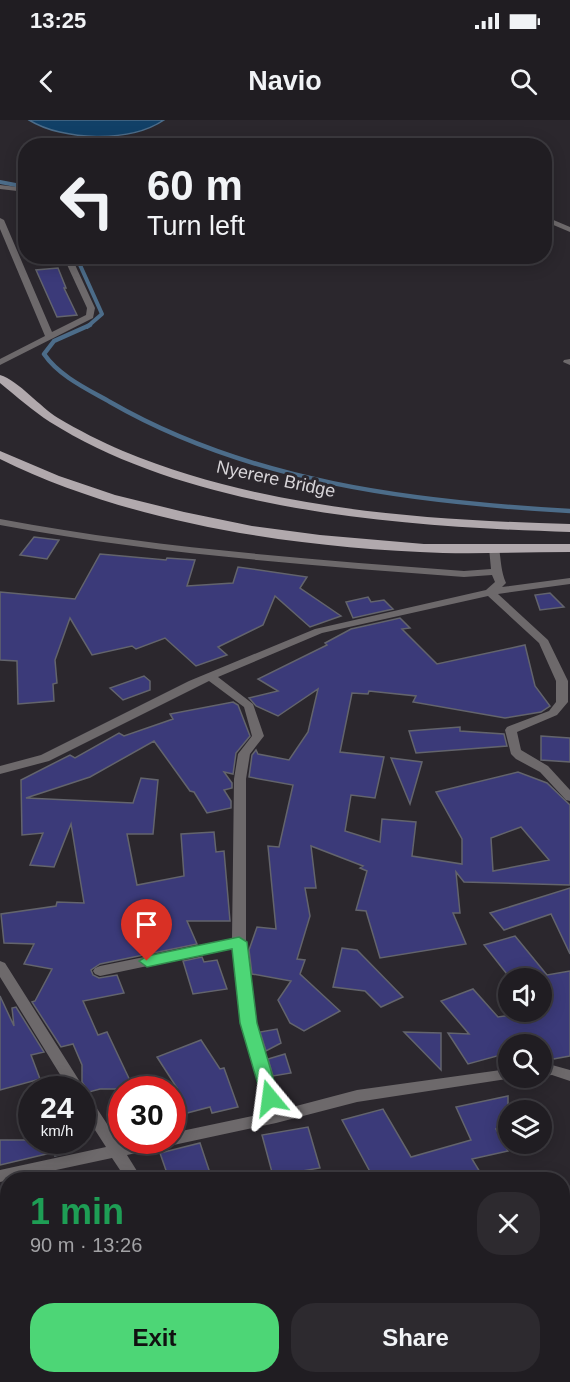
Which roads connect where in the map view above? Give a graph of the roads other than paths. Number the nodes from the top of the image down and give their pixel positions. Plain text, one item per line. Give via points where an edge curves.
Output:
1 (0, 187) edge
2 (18, 189) edge
3 (0, 220) edge
4 (552, 222) edge
5 (570, 230) edge
6 (18, 262) edge
7 (19, 264) edge
8 (71, 264) edge
9 (49, 335) junction
10 (0, 362) edge
11 (0, 378) edge
12 (0, 454) edge
13 (0, 522) edge
14 (570, 528) edge
15 (494, 548) junction
16 (570, 548) edge
17 (496, 572) junction
18 (570, 581) edge
19 (490, 592) junction
20 (210, 676) junction
21 (0, 770) edge
22 (570, 797) edge
23 (239, 942) junction
24 (0, 966) edge
25 (100, 971) dead end
26 (552, 1070) edge
27 (498, 1075) edge
28 (69, 1076) edge
29 (570, 1076) edge
30 (276, 1117) junction
31 (96, 1119) edge
32 (186, 1137) edge
33 (108, 1138) edge
34 (108, 1154) edge
35 (118, 1154) edge
36 (20, 1172) edge
37 (130, 1172) edge

1 - 2 street
3 - 6 street
4 - 5 street
7 - 9 street
8 - 9 street via 91,308 90,316
9 - 10 street
11 - 14 main road, Nyerere Bridge via 45,414 87,436 201,481 357,515 431,523
12 - 15 main road via 86,491 201,521 310,539 425,549
13 - 17 street via 268,560 474,574
15 - 16 main road
15 - 17 street
17 - 19 street via 501,583
18 - 19 street
19 - 20 street via 319,631
19 - 22 street via 544,642 557,667 562,702 553,712 511,730 520,756 544,769
20 - 21 street via 45,758
20 - 23 street via 249,706 258,736 244,754 240,779
23 - 25 street
23 - 30 street via 248,1023
24 - 28 street
26 - 29 street
27 - 30 street via 357,1096
30 - 32 street
31 - 33 street
34 - 36 street
35 - 37 street

